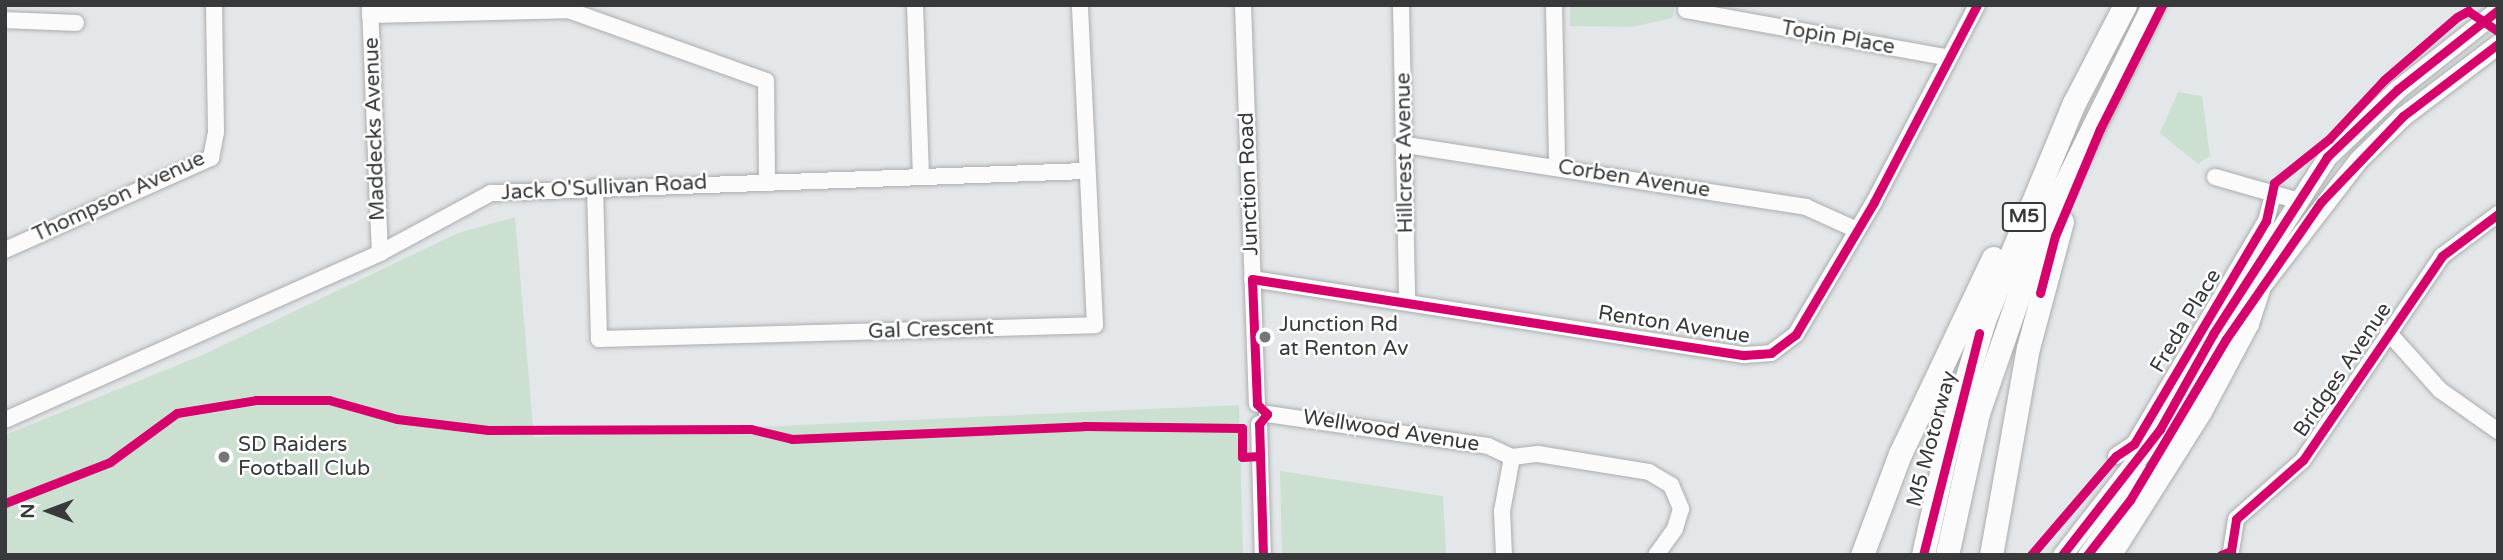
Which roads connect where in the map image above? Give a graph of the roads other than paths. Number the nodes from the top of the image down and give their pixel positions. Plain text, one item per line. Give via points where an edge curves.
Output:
1 (214, 5) edge
2 (915, 5) edge
3 (1080, 5) edge
4 (1243, 5) edge
5 (1401, 5) edge
6 (1554, 5) edge
7 (1977, 5) edge
8 (2124, 5) edge
9 (2153, 5) edge
10 (2162, 5) edge
11 (370, 10) edge
12 (1686, 10) dead end
13 (2498, 10) edge
14 (5, 20) edge
15 (76, 23) dead end
16 (2494, 49) edge
17 (1949, 58) junction
18 (2074, 103) junction
19 (1406, 145) junction
20 (1557, 166) junction
21 (1086, 171) junction
22 (921, 176) junction
23 (2215, 177) dead end
24 (767, 181) junction
25 (595, 187) junction
26 (2273, 195) junction
27 (2296, 200) junction
28 (2495, 221) edge
29 (1857, 230) junction
30 (5, 250) edge
31 (380, 253) junction
32 (1252, 279) junction
33 (2258, 290) junction
34 (1407, 301) junction
35 (2388, 332) junction
36 (1261, 414) junction
37 (5, 420) edge
38 (2498, 431) edge
39 (2116, 456) dead end
40 (1512, 457) junction
41 (1995, 549) edge
42 (2229, 554) edge
43 (1263, 555) edge
44 (1504, 555) edge
45 (1656, 555) edge
46 (1862, 555) edge
47 (1923, 555) edge
48 (1947, 555) edge
49 (2062, 555) edge
50 (2087, 555) edge
51 (2109, 555) edge

1 - 30 street, Thompson Avenue via 216,132 211,158
2 - 22 street
3 - 21 street, Gal Crescent
4 - 32 street, Junction Road
5 - 19 street, Hillcrest Avenue
6 - 20 street
7 - 17 street, Renton Avenue
8 - 18 highway, M5 Motorway / M5
9 - 48 highway, M5 Motorway / M5 via 2104,97 2029,263 1978,413
10 - 41 highway via 2100,129 2055,236
11 - 24 street via 568,10 766,80
11 - 31 street, Maddecks Avenue
12 - 17 street, Topin Place
13 - 27 main road via 2398,89 2328,157
14 - 15 street
16 - 33 main road via 2403,116 2358,160
17 - 29 street, Renton Avenue
18 - 46 highway via 1928,391
18 - 47 highway, M5 Motorway / M5 via 1979,333
19 - 20 street, Corben Avenue
19 - 34 street, Hillcrest Avenue
20 - 29 street, Corben Avenue via 1806,207
21 - 22 street, Jack O'Sullivan Road
21 - 25 street, Gal Crescent via 1095,325 598,339
22 - 24 street, Jack O'Sullivan Road
23 - 26 street
24 - 25 street, Jack O'Sullivan Road
25 - 31 street, Jack O'Sullivan Road via 491,193
26 - 27 street
26 - 39 street, Freda Place via 2266,221 2134,444
27 - 49 main road via 2160,429
28 - 35 street, Bridges Avenue via 2442,256
29 - 34 street, Renton Avenue via 1796,334 1760,355
31 - 37 street, Jack O'Sullivan Road
32 - 34 street, Renton Avenue
32 - 36 street, Junction Road
33 - 50 main road via 2155,462
33 - 51 highway via 2247,323 2200,411
35 - 38 street via 2440,390
35 - 42 street, Bridges Avenue via 2303,460 2235,519
36 - 40 street, Wellwood Avenue via 1488,446
36 - 43 street, Junction Road
40 - 44 street via 1502,511
40 - 45 street, Wellwood Avenue via 1538,454 1666,480 1681,509 1675,529

